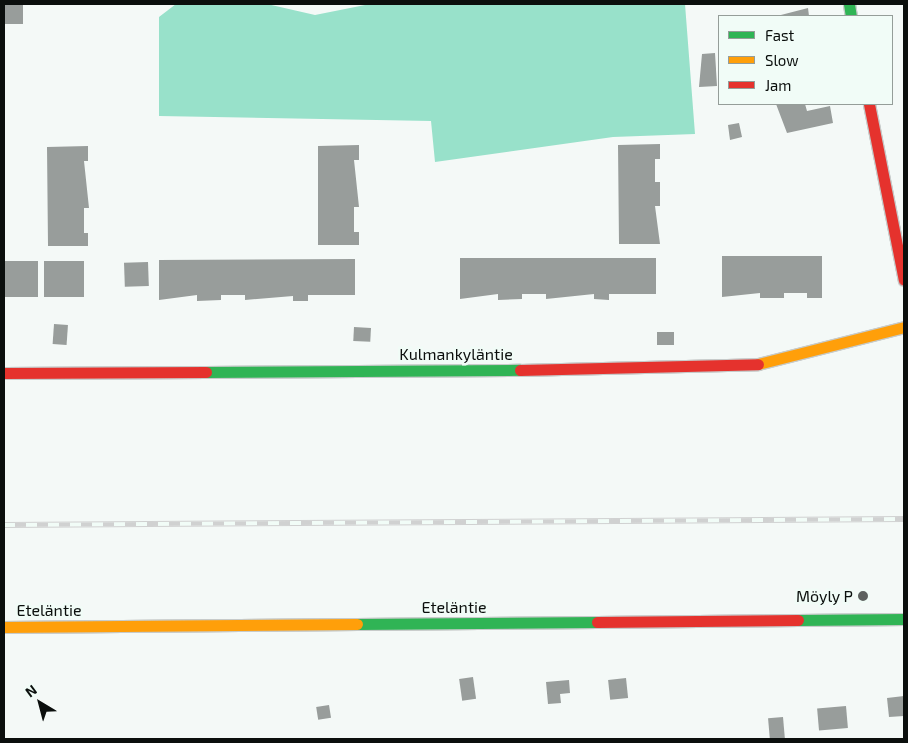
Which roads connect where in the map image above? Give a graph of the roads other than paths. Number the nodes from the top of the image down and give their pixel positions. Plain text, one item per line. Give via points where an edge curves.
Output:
1 (869, 105) edge
2 (904, 280) edge
3 (904, 327) edge
4 (4, 373) edge
5 (904, 619) edge
6 (4, 626) edge

1 - 2 street
3 - 4 street, Kulmankyläntie via 752,366
5 - 6 street, Eteläntie

